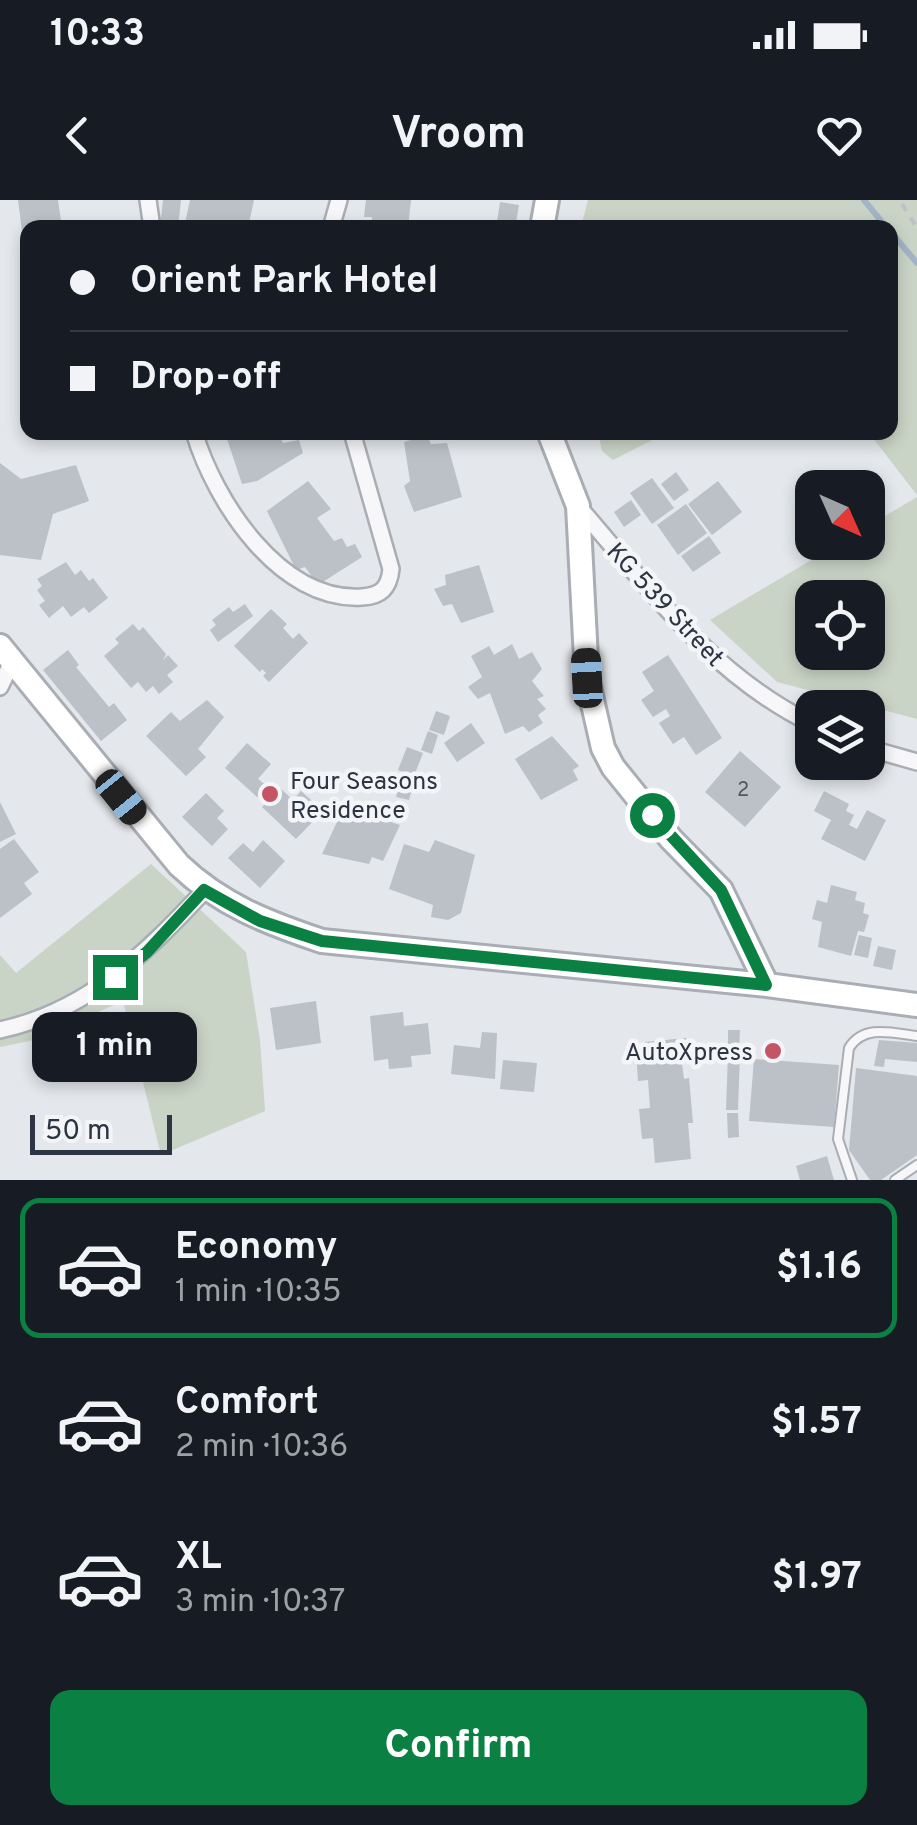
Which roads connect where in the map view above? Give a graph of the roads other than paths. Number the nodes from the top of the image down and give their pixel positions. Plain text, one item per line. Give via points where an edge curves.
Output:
1 (196, 440) edge
2 (354, 440) edge
3 (552, 440) edge
4 (578, 506) junction
5 (6, 654) edge
6 (0, 687) edge
7 (795, 714) edge
8 (885, 753) edge
9 (917, 762) edge
10 (204, 890) junction
11 (766, 985) junction
12 (917, 1005) edge
13 (0, 1030) edge
14 (917, 1036) edge
15 (917, 1165) edge
16 (852, 1180) edge
17 (895, 1180) edge

1 - 2 street via 232,516 297,580 332,597 365,597 390,584 392,569
3 - 4 main road
4 - 7 street, KG 539 Street via 716,661
4 - 11 main road via 587,678 603,748 671,838 721,890
5 - 6 street
5 - 10 main road via 142,824
8 - 9 street
10 - 11 main road via 260,921 322,941
10 - 13 street via 115,977 71,1006
11 - 12 main road
14 - 16 lane via 871,1031 849,1048 838,1138
15 - 17 lane

